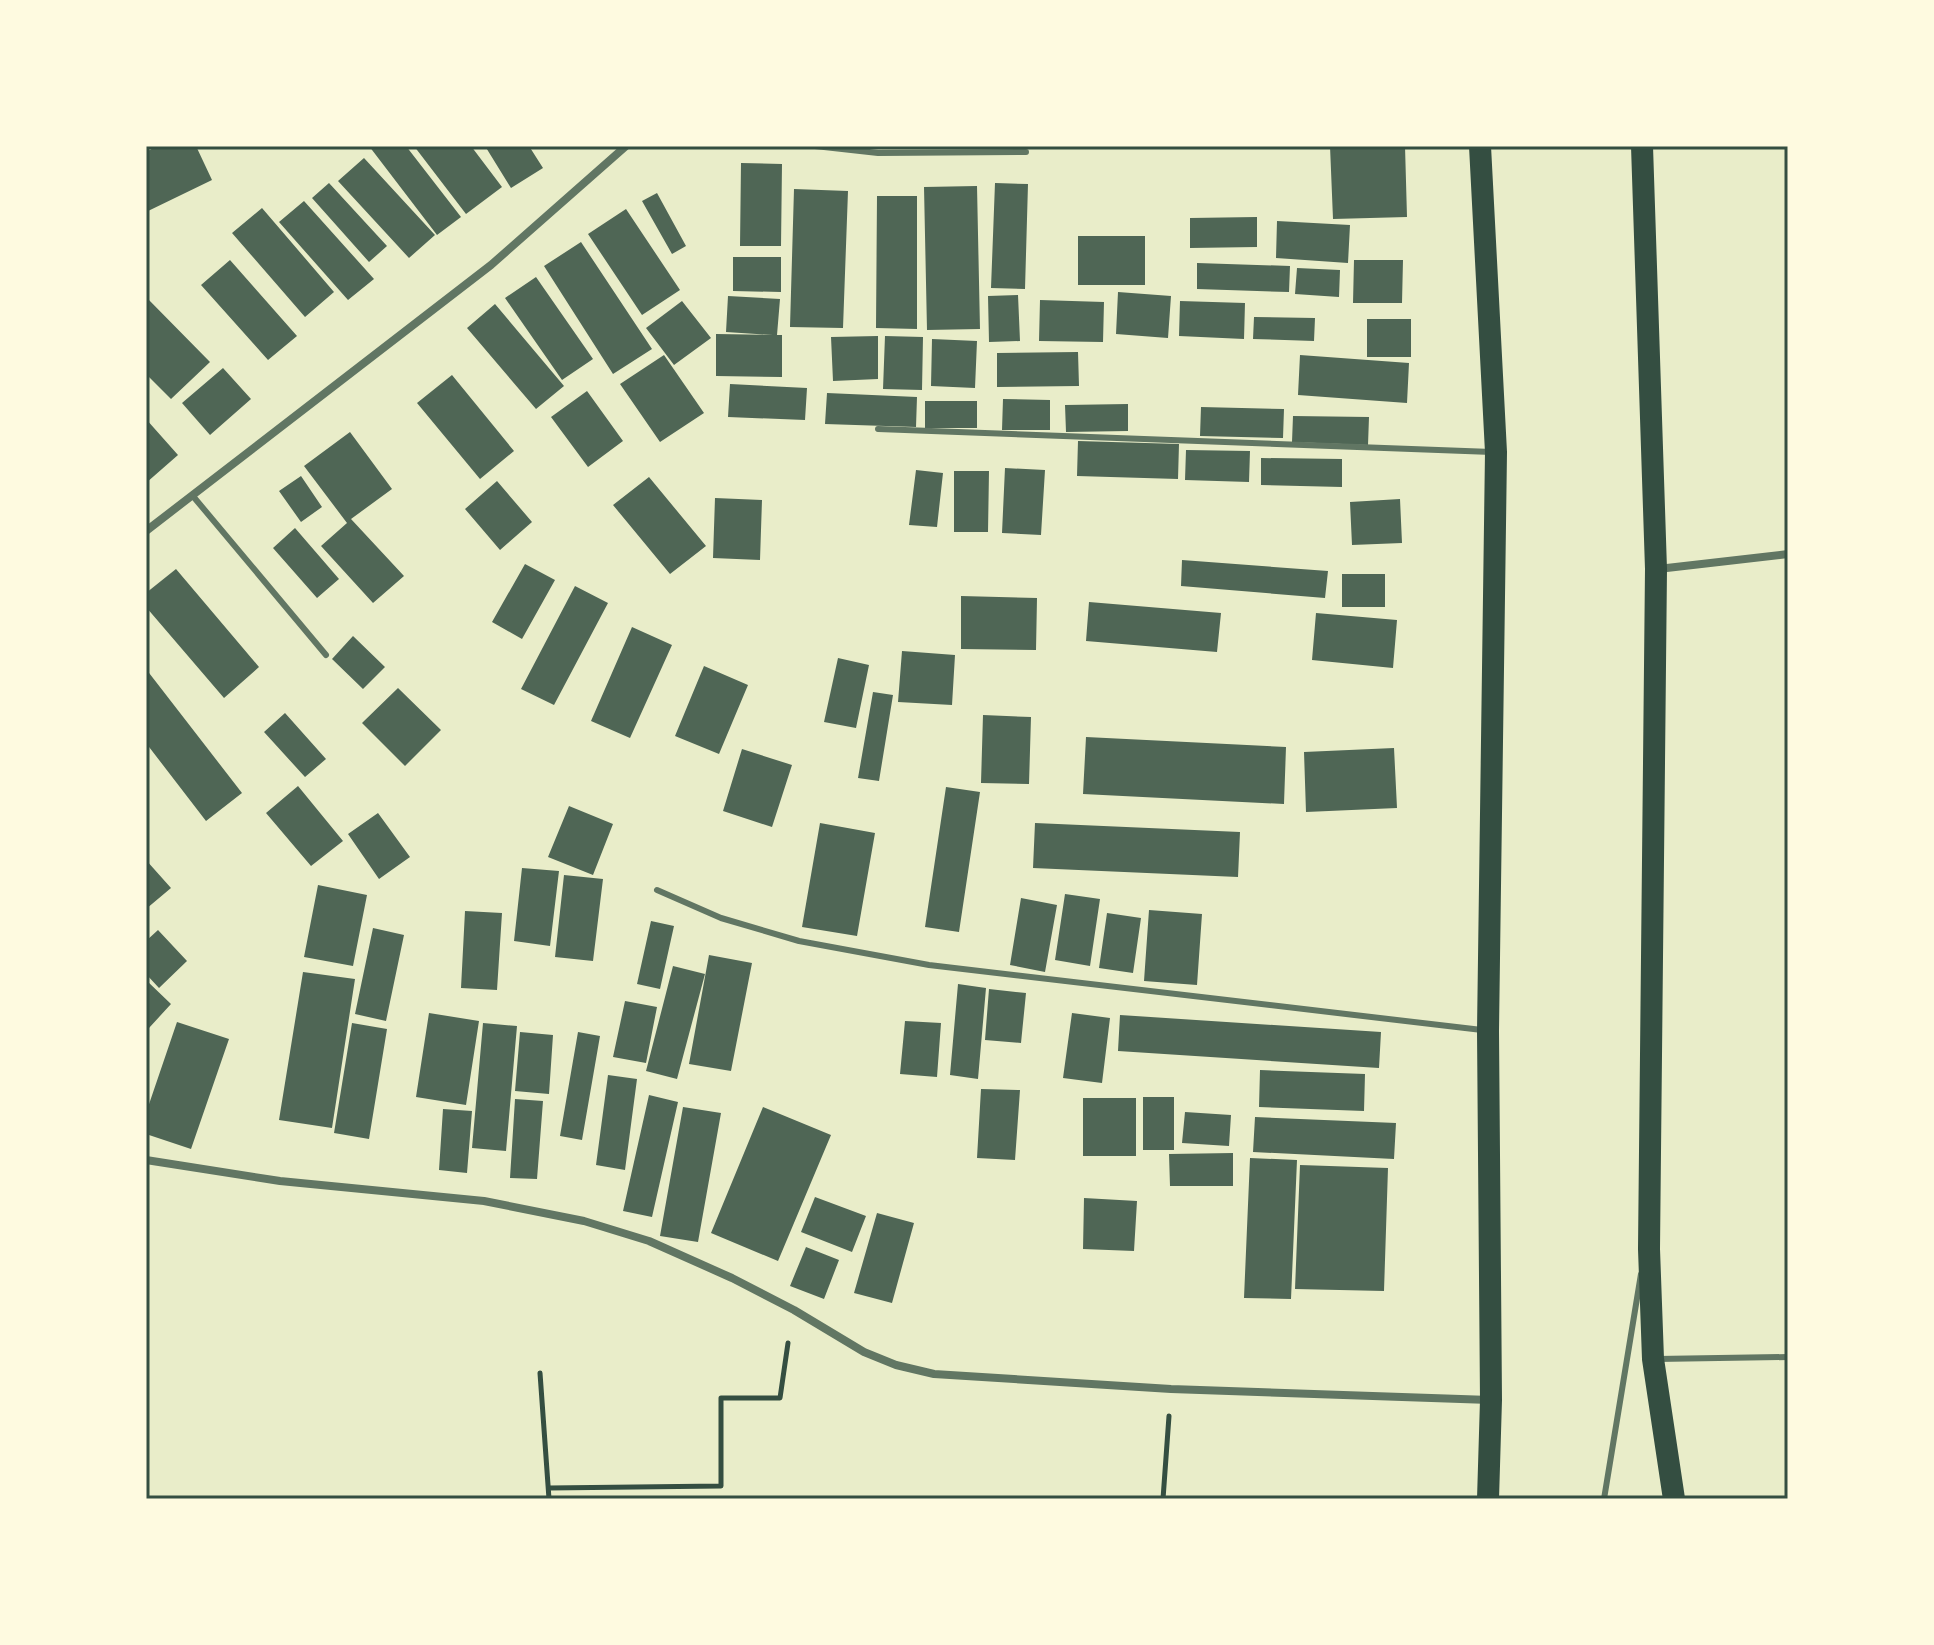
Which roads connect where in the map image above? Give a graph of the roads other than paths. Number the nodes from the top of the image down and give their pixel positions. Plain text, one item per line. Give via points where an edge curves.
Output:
1 (626, 146) edge
2 (815, 146) edge
3 (1480, 146) edge
4 (1642, 146) edge
5 (1026, 152) dead end
6 (878, 429) dead end
7 (1496, 452) junction
8 (192, 495) junction
9 (146, 531) edge
10 (1788, 554) edge
11 (1656, 569) junction
12 (326, 655) dead end
13 (657, 890) dead end
14 (1488, 1031) junction
15 (146, 1160) edge
16 (1649, 1225) junction
17 (1788, 1357) edge
18 (1653, 1359) junction
19 (1491, 1400) junction
20 (1488, 1499) edge
21 (1604, 1499) edge
22 (1674, 1499) edge

1 - 8 street via 491,265
2 - 5 lane via 878,153
3 - 7 highway
4 - 11 highway
6 - 7 lane
7 - 14 highway
8 - 9 street
8 - 12 lane
10 - 11 street
11 - 16 highway
13 - 14 lane via 721,918 799,941 929,965
14 - 19 highway
15 - 19 street via 280,1181 484,1201 584,1221 649,1241 732,1278 864,1352 934,1374
16 - 18 highway
16 - 21 lane
17 - 18 lane
18 - 22 highway
19 - 20 highway

